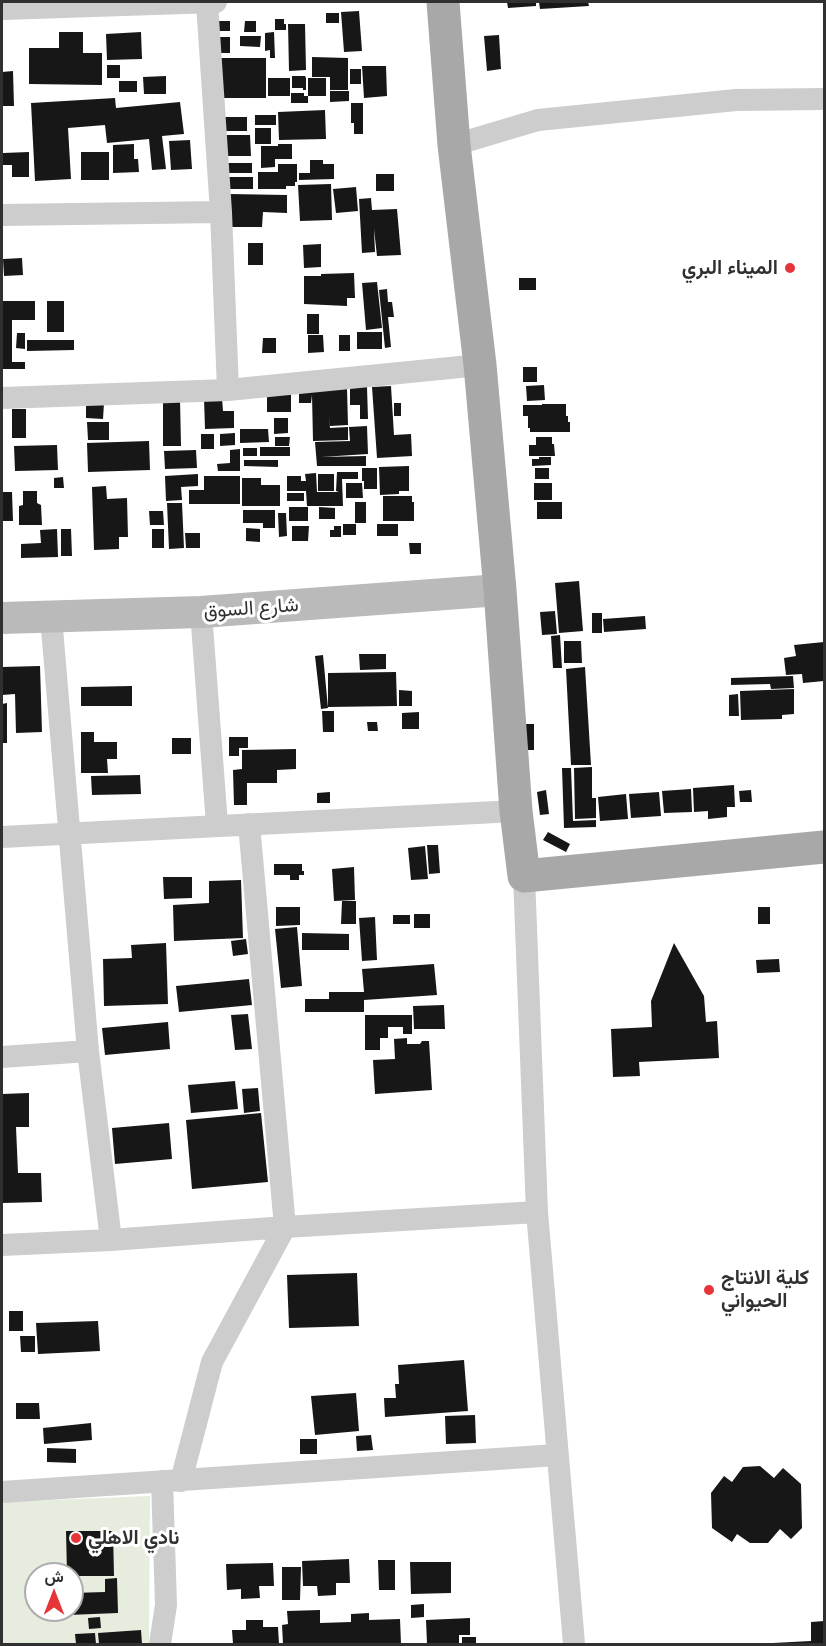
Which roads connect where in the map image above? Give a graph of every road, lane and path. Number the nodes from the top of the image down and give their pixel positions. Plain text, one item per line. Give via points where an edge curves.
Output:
1 (169, 2) edge
2 (212, 2) edge
3 (443, 2) edge
4 (2, 9) edge
5 (825, 99) edge
6 (454, 145) junction
7 (221, 212) junction
8 (2, 215) edge
9 (480, 365) junction
10 (228, 390) junction
11 (2, 398) edge
12 (500, 590) junction
13 (201, 612) junction
14 (51, 616) junction
15 (2, 618) edge
16 (516, 811) junction
17 (249, 824) junction
18 (217, 825) junction
19 (70, 834) junction
20 (2, 837) edge
21 (825, 847) edge
22 (524, 876) junction
23 (88, 1051) junction
24 (2, 1057) edge
25 (537, 1212) junction
26 (285, 1227) junction
27 (111, 1240) junction
28 (2, 1245) edge
29 (557, 1455) junction
30 (171, 1481) junction
31 (2, 1492) edge
32 (160, 1644) edge
33 (574, 1644) edge

1 - 2 street
1 - 4 street
2 - 7 street
3 - 6 main road
5 - 6 street via 736,100 538,120
6 - 9 main road
7 - 8 street
7 - 10 street
9 - 10 street
9 - 12 main road
10 - 11 street
12 - 13 street, شارع السوق
12 - 16 main road
13 - 14 street, شارع السوق
13 - 18 street
14 - 15 street, شارع السوق
14 - 19 street
16 - 17 street
16 - 22 main road
17 - 18 street
17 - 26 street
18 - 19 street
19 - 20 street
19 - 23 street
21 - 22 main road
22 - 25 street
23 - 24 street
23 - 27 street
25 - 26 street
25 - 29 street
26 - 27 street
26 - 30 street via 212,1362
27 - 28 street
29 - 30 street
29 - 33 street
30 - 31 street
30 - 32 street via 166,1605

